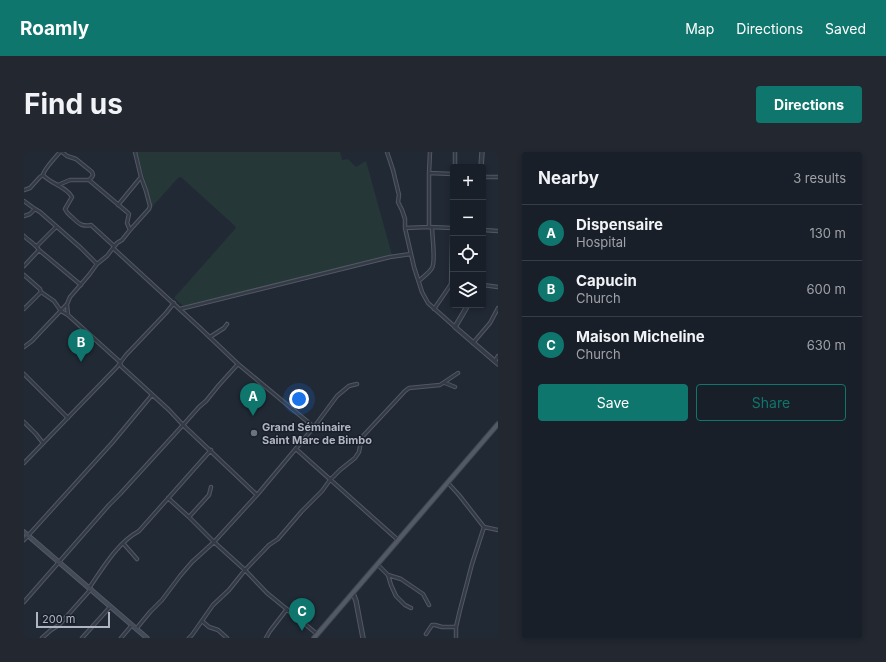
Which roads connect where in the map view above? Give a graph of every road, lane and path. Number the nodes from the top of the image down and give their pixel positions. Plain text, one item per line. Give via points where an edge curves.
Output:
1 (61, 152) edge
2 (135, 152) edge
3 (387, 152) edge
4 (430, 152) edge
5 (455, 152) edge
6 (482, 152) edge
7 (454, 164) edge
8 (481, 164) edge
9 (429, 173) junction
10 (450, 174) edge
11 (43, 175) junction
12 (140, 177) junction
13 (486, 177) edge
14 (498, 177) edge
15 (89, 180) junction
16 (58, 186) junction
17 (24, 190) edge
18 (24, 201) edge
19 (118, 205) junction
20 (35, 209) junction
21 (24, 216) edge
22 (56, 227) junction
23 (430, 227) junction
24 (405, 228) junction
25 (450, 228) edge
26 (130, 230) junction
27 (486, 230) edge
28 (498, 231) edge
29 (24, 236) edge
30 (452, 236) edge
31 (36, 246) junction
32 (114, 247) junction
33 (39, 250) junction
34 (411, 254) junction
35 (386, 257) dead end
36 (390, 258) junction
37 (97, 264) junction
38 (24, 266) edge
39 (24, 275) edge
40 (419, 281) junction
41 (81, 285) junction
42 (486, 285) edge
43 (498, 287) edge
44 (41, 292) junction
45 (174, 303) junction
46 (67, 304) junction
47 (466, 308) edge
48 (498, 308) edge
49 (24, 309) edge
50 (179, 309) junction
51 (434, 309) junction
52 (61, 311) junction
53 (68, 315) junction
54 (227, 324) dead end
55 (455, 327) junction
56 (210, 337) junction
57 (473, 343) junction
58 (24, 347) edge
59 (498, 356) edge
60 (120, 362) junction
61 (496, 363) edge
62 (238, 364) junction
63 (458, 373) dead end
64 (24, 374) edge
65 (445, 383) junction
66 (357, 384) dead end
67 (455, 387) dead end
68 (152, 395) junction
69 (68, 418) junction
70 (24, 422) edge
71 (498, 424) edge
72 (183, 425) junction
73 (314, 427) junction
74 (43, 443) junction
75 (296, 449) junction
76 (211, 450) junction
77 (24, 463) edge
78 (330, 480) junction
79 (448, 483) junction
80 (211, 488) dead end
81 (257, 494) junction
82 (168, 498) junction
83 (189, 517) junction
84 (484, 527) junction
85 (498, 530) edge
86 (24, 532) edge
87 (28, 536) junction
88 (24, 540) edge
89 (398, 540) junction
90 (214, 542) junction
91 (123, 543) junction
92 (137, 559) dead end
93 (58, 561) junction
94 (377, 564) junction
95 (245, 570) junction
96 (388, 575) junction
97 (90, 589) junction
98 (352, 593) junction
99 (24, 602) edge
100 (429, 605) dead end
101 (110, 607) junction
102 (410, 608) dead end
103 (287, 609) junction
104 (202, 621) junction
105 (132, 625) junction
106 (456, 627) junction
107 (136, 629) junction
108 (426, 634) dead end
109 (315, 636) edge
110 (42, 638) edge
111 (82, 638) edge
112 (121, 638) edge
113 (147, 638) edge
114 (190, 638) edge
115 (227, 638) edge
116 (266, 638) edge
117 (363, 638) edge
118 (456, 638) edge

1 - 11 street via 50,162
1 - 15 street via 76,159 92,172
2 - 12 street
3 - 24 street via 399,196 398,202 405,219
4 - 9 street
5 - 7 street
6 - 8 street
9 - 10 street
9 - 23 street
11 - 16 street
11 - 17 street via 30,188
12 - 19 street
12 - 26 street via 150,206
13 - 14 street
15 - 16 street via 70,180
15 - 19 street
16 - 32 street via 72,197 65,209 66,212 80,224 91,225
18 - 20 street
19 - 26 street via 128,214
20 - 21 street
20 - 22 street
22 - 31 street
22 - 37 street
23 - 24 street
23 - 25 street
23 - 40 street via 433,267
24 - 34 street
26 - 32 street
27 - 28 street
29 - 31 street
30 - 51 street via 451,284
31 - 33 street
32 - 37 street
32 - 45 street
33 - 38 street
33 - 41 street
34 - 36 street
34 - 40 street
35 - 36 street
36 - 50 street
37 - 41 street
39 - 44 street
40 - 51 street via 425,298
41 - 46 street
42 - 43 street
44 - 49 street
44 - 52 street via 54,301
45 - 50 street
45 - 60 street
46 - 52 street
46 - 53 street
47 - 55 street
48 - 57 street via 490,323
50 - 56 street
51 - 55 street
52 - 53 street
52 - 58 street
53 - 60 street
54 - 56 street
55 - 57 street
56 - 62 street
57 - 61 street
59 - 61 street
60 - 68 street via 121,366
60 - 69 street
62 - 72 street
62 - 73 street
63 - 65 street
64 - 69 street
65 - 67 street
65 - 78 street via 409,388 405,391 363,436 355,458
66 - 73 street via 349,386 337,396
68 - 72 street
68 - 87 street
69 - 74 street
70 - 74 street
71 - 79 main road
72 - 76 street
72 - 93 street
73 - 75 street
74 - 77 street
75 - 78 street
75 - 81 street
76 - 81 street
76 - 82 street
78 - 89 street
78 - 95 street via 278,539
79 - 84 street
79 - 89 main road
80 - 83 street via 209,494
81 - 90 street
82 - 83 street
82 - 91 street via 139,531
83 - 90 street
84 - 85 street
84 - 106 street
86 - 87 main road
87 - 88 street
87 - 93 main road
89 - 94 main road
90 - 95 street
90 - 107 street via 192,562
91 - 92 street
91 - 97 street
93 - 97 main road
93 - 99 street
94 - 96 street
94 - 98 main road
95 - 103 street
95 - 104 street
96 - 100 street via 401,579 423,594
96 - 102 street via 396,596
97 - 101 main road
97 - 110 street via 59,625
98 - 109 main road
98 - 117 street
101 - 105 main road
101 - 111 street
103 - 109 street
103 - 116 street
104 - 114 street
104 - 115 street
105 - 107 main road
105 - 112 street
106 - 108 street via 435,624
106 - 118 street
107 - 113 main road

